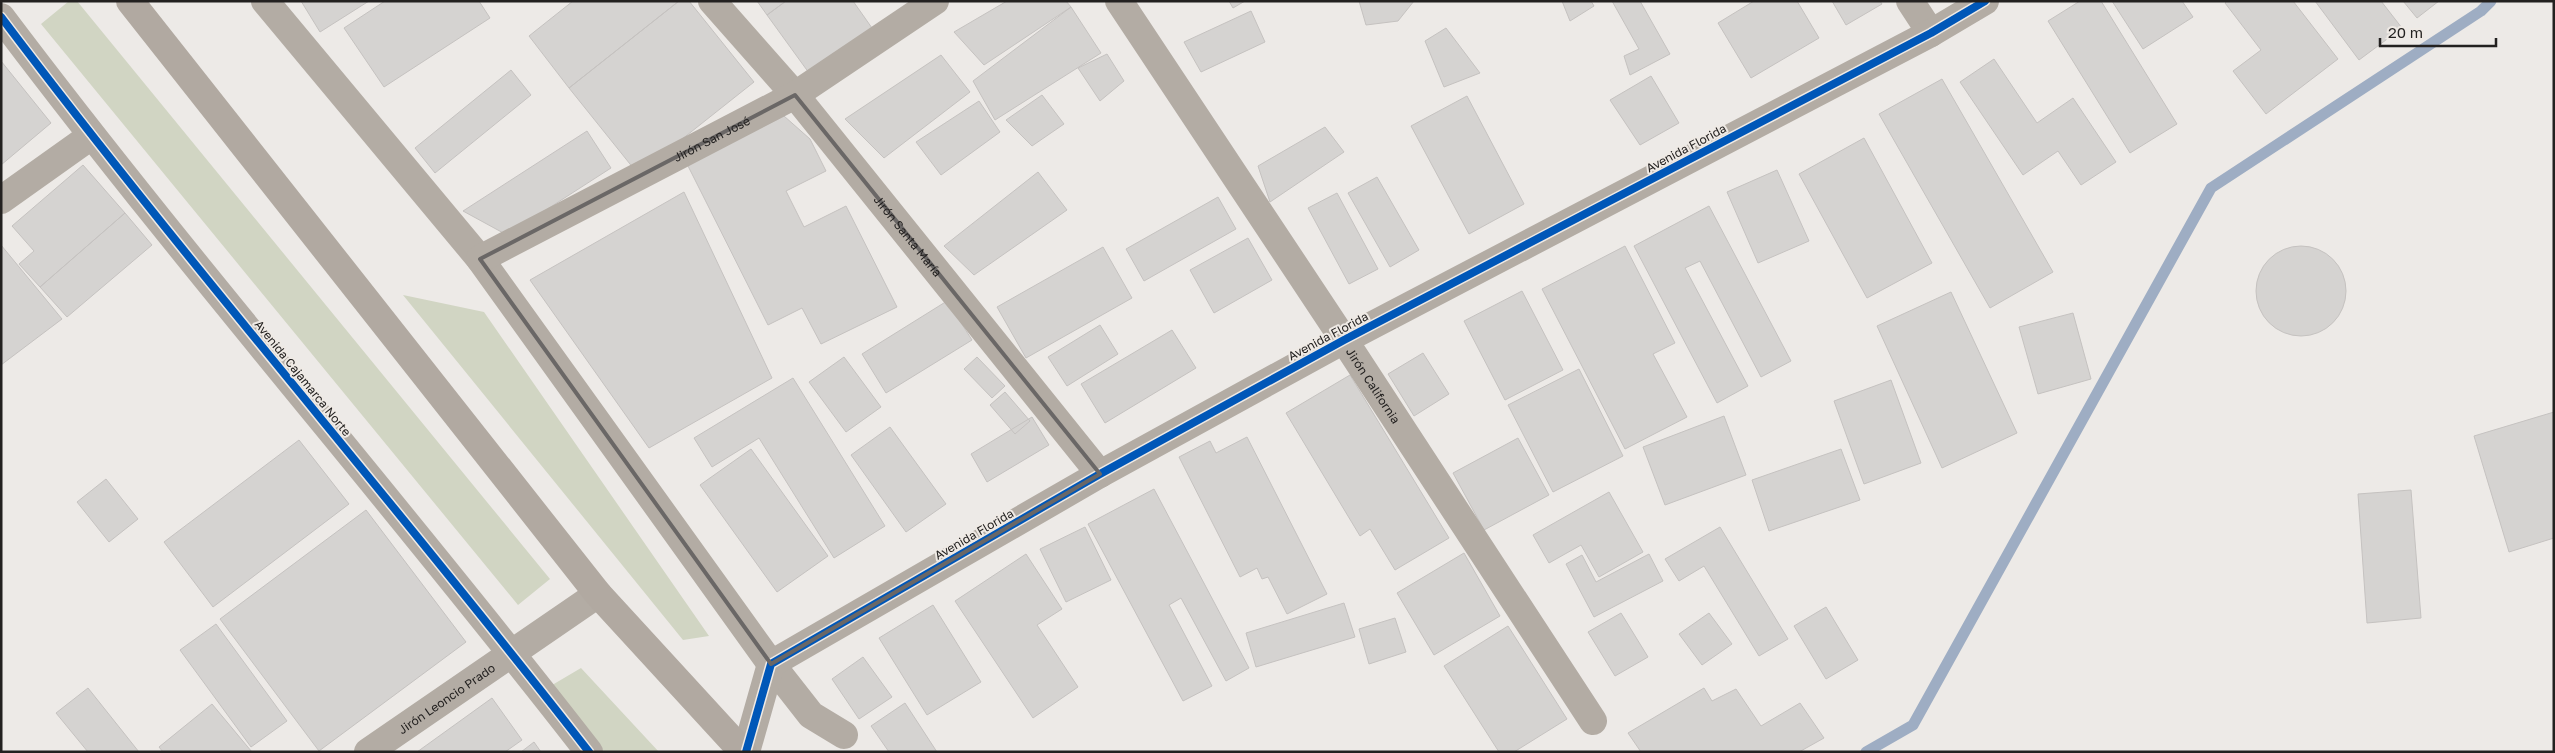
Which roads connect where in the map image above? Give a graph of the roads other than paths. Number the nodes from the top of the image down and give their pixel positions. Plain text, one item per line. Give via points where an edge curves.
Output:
1 (130, 1) edge
2 (265, 1) edge
3 (712, 1) edge
4 (936, 1) edge
5 (1119, 1) edge
6 (1910, 1) edge
7 (1985, 1) edge
8 (1, 18) edge
9 (1931, 33) junction
10 (796, 95) junction
11 (91, 136) junction
12 (1, 200) edge
13 (480, 259) junction
14 (1344, 340) junction
15 (1100, 474) junction
16 (598, 594) junction
17 (512, 652) junction
18 (771, 664) junction
19 (1593, 721) dead end
20 (844, 735) dead end
21 (741, 749) edge
22 (368, 752) edge
23 (588, 752) edge

1 - 16 highway
2 - 13 street
3 - 10 street, Jirón Santa María
4 - 10 street, Jirón San José
5 - 14 street, Jirón California
6 - 9 street
7 - 9 street, Avenida Florida
8 - 11 street, Avenida Cajamarca Norte
9 - 14 street, Avenida Florida
10 - 13 street, Jirón San José
10 - 15 street, Jirón Santa María
11 - 12 street
11 - 17 street, Avenida Cajamarca Norte
13 - 18 street
14 - 15 street, Avenida Florida
14 - 19 street, Jirón California
15 - 18 street, Avenida Florida
16 - 17 street, Jirón Leoncio Prado
16 - 21 highway
17 - 22 street, Jirón Leoncio Prado
17 - 23 street, Avenida Cajamarca Norte
18 - 20 street via 811,715
18 - 21 street

